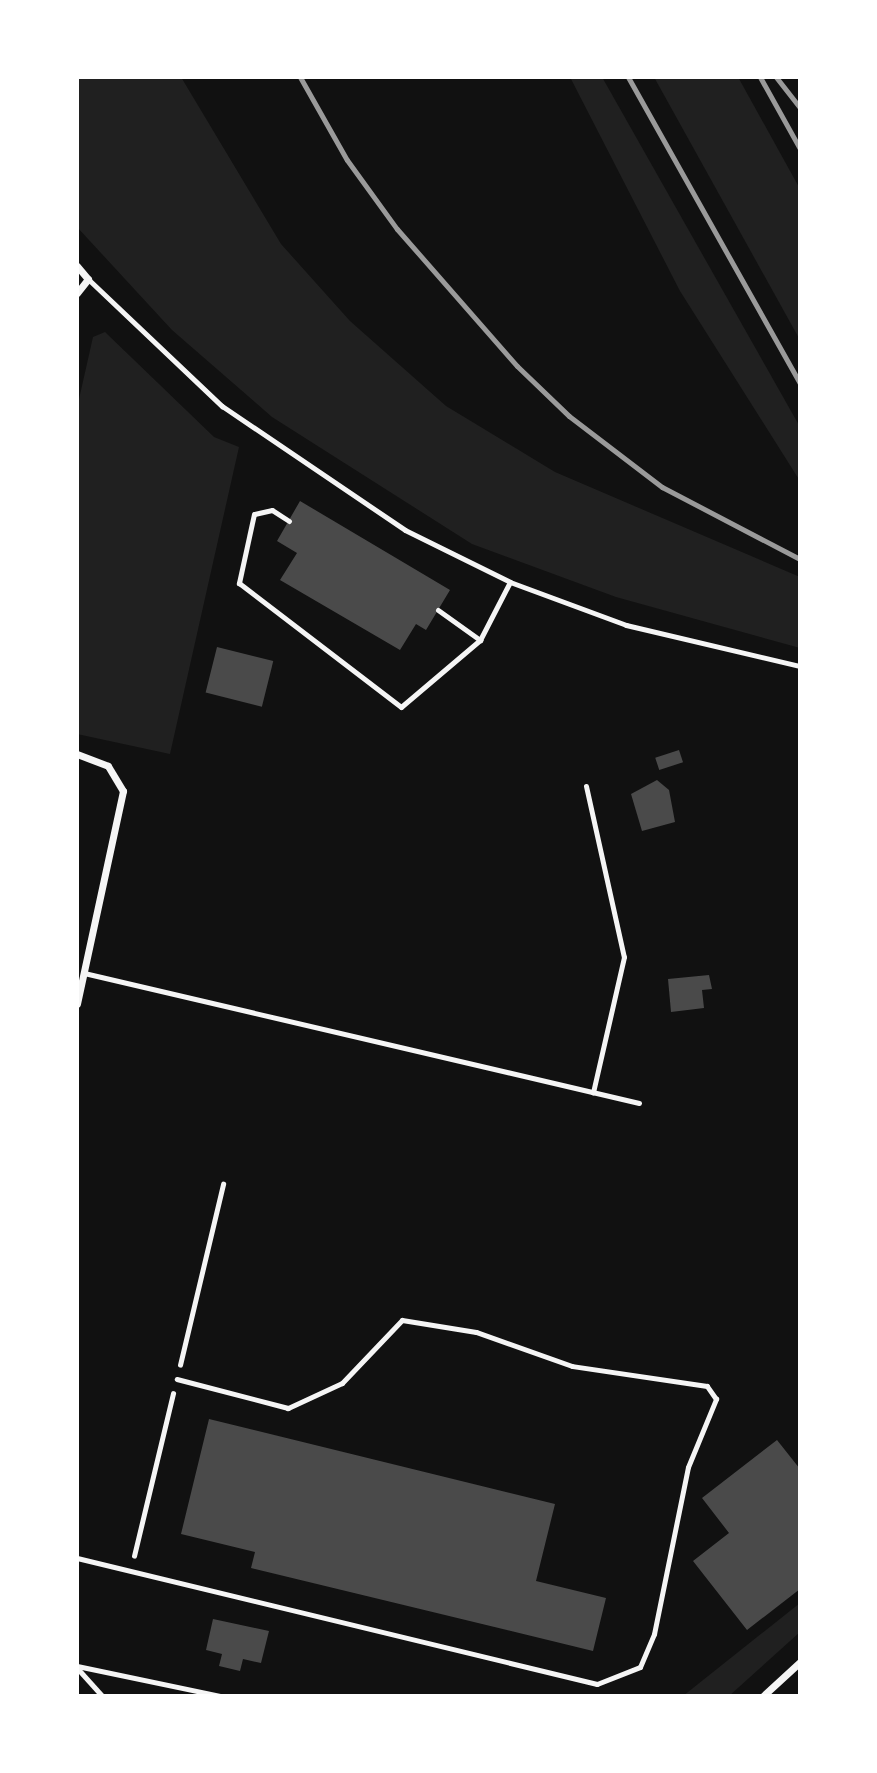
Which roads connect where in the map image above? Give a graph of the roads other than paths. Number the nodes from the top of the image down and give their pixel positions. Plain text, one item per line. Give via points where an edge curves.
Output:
1 (77, 266) edge
2 (88, 279) junction
3 (77, 293) edge
4 (289, 521) dead end
5 (510, 582) junction
6 (438, 610) dead end
7 (480, 640) junction
8 (800, 666) edge
9 (77, 754) edge
10 (586, 786) dead end
11 (84, 973) junction
12 (77, 1004) edge
13 (593, 1092) junction
14 (639, 1103) dead end
15 (177, 1379) dead end
16 (77, 1558) edge
17 (800, 1661) edge
18 (77, 1667) edge
19 (102, 1696) edge
20 (220, 1696) edge
21 (763, 1696) edge

1 - 2 street
2 - 3 street
2 - 5 lane via 222,406 405,530
4 - 7 lane via 272,510 254,514 239,583 401,707
5 - 7 lane
5 - 8 lane via 626,625
6 - 7 lane
9 - 11 street via 108,766 123,790
10 - 13 lane via 624,957
11 - 12 street
11 - 13 lane
13 - 14 lane
15 - 16 lane via 288,1408 342,1383 402,1320 476,1332 572,1366 707,1386 716,1399 688,1466 654,1634 640,1667 597,1685
17 - 21 street
18 - 19 lane
18 - 20 lane

